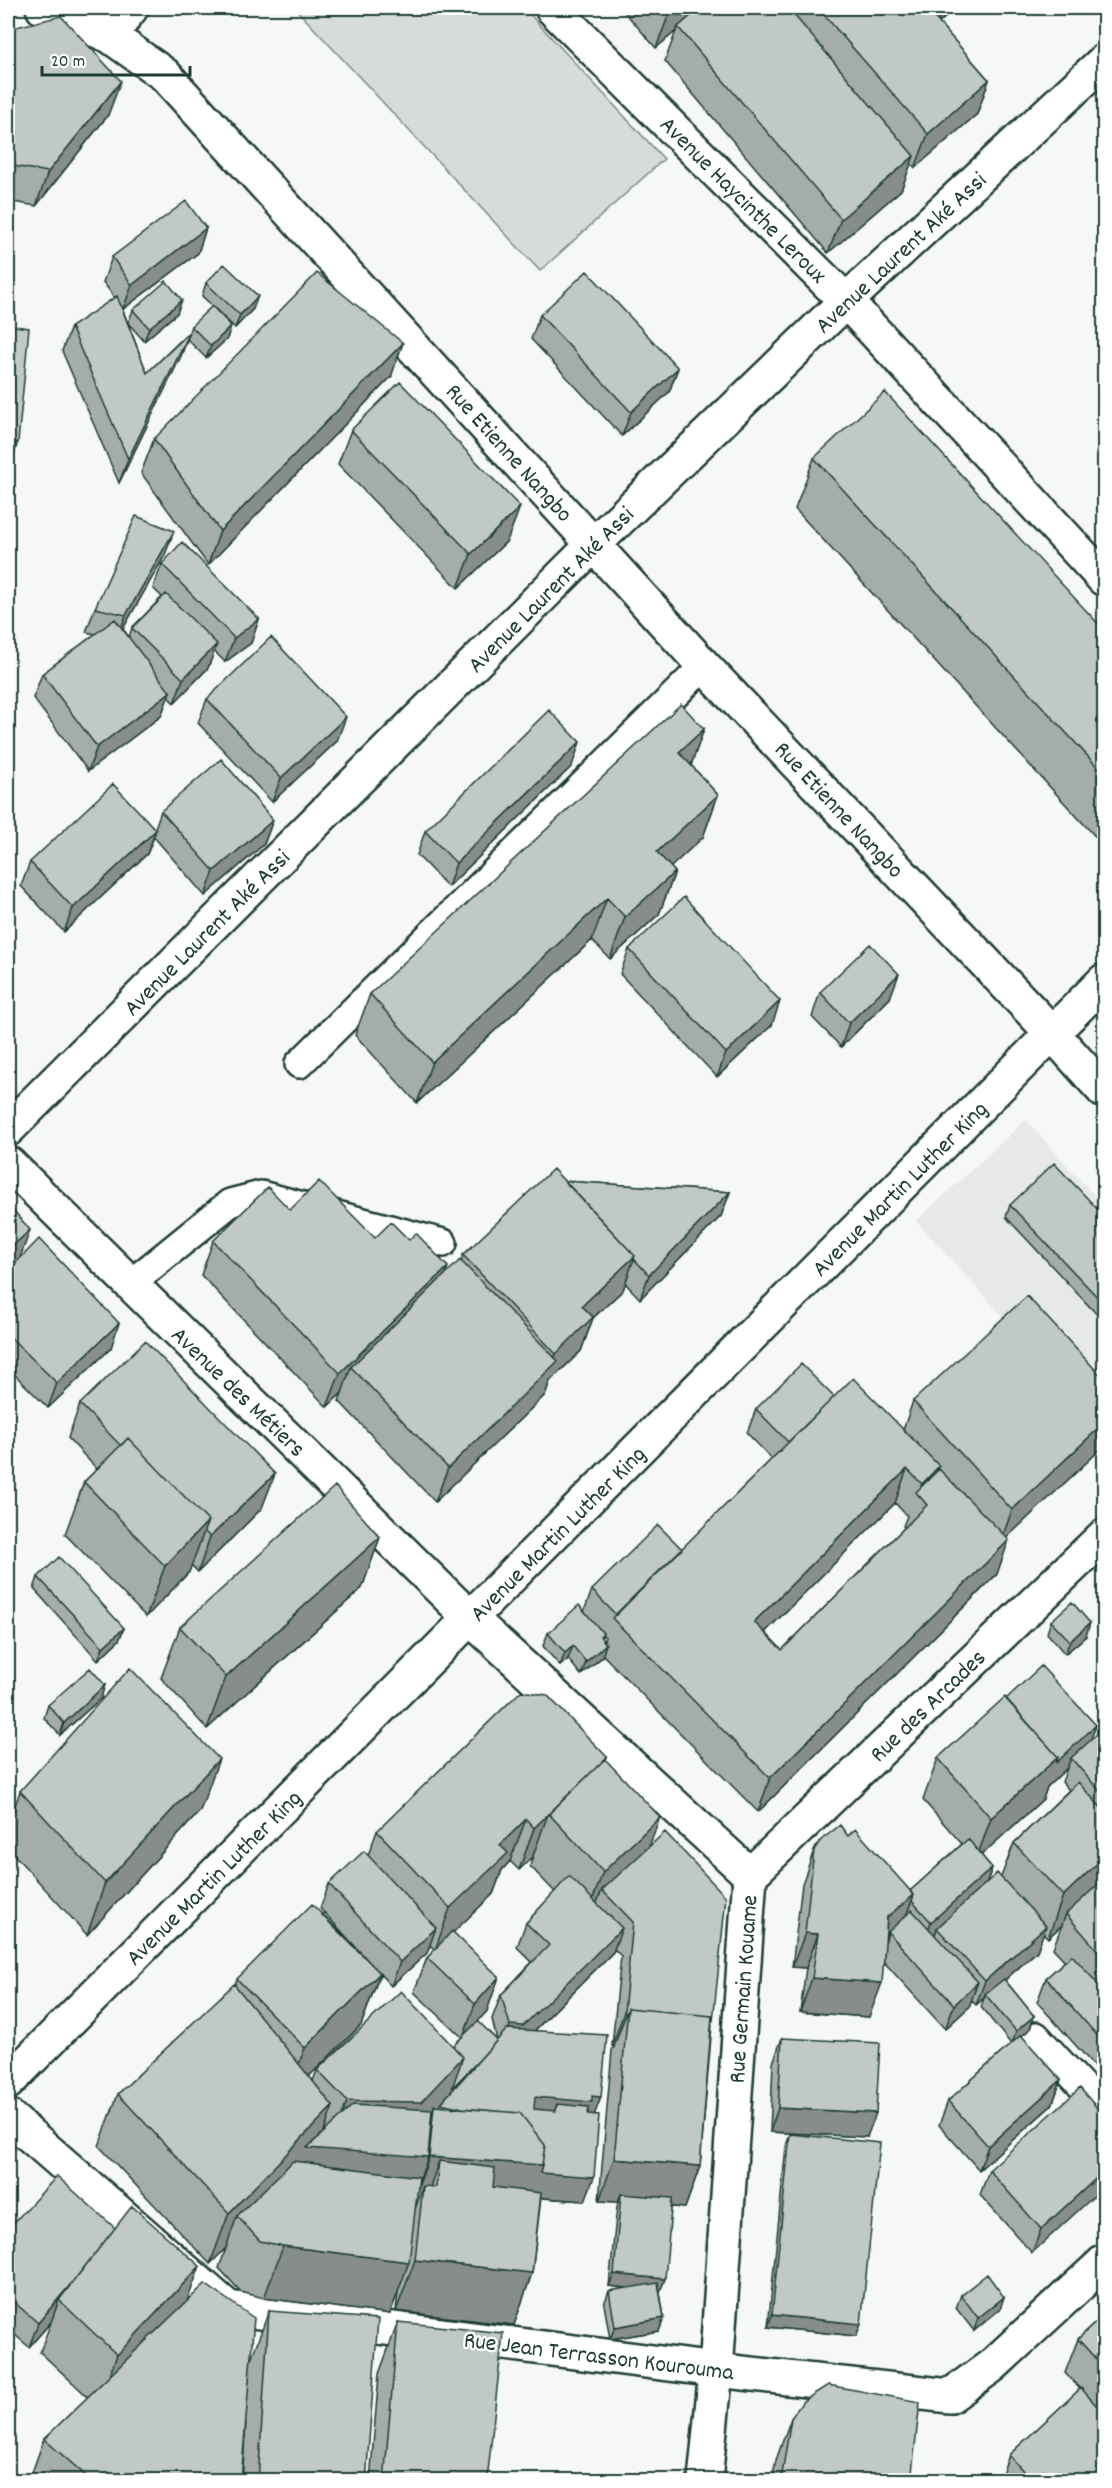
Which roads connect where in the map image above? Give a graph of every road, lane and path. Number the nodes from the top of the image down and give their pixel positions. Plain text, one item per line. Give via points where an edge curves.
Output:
1 (43, 8) edge
2 (131, 8) edge
3 (552, 8) edge
4 (110, 36) junction
5 (1104, 61) edge
6 (846, 301) junction
7 (594, 544) junction
8 (1104, 579) edge
9 (704, 666) junction
10 (1104, 981) edge
11 (1053, 1035) junction
12 (299, 1064) dead end
13 (1104, 1091) edge
14 (8, 1129) edge
15 (8, 1163) edge
16 (442, 1243) dead end
17 (130, 1284) junction
18 (1104, 1536) edge
19 (471, 1619) junction
20 (750, 1875) junction
21 (1036, 2036) dead end
22 (8, 2082) edge
23 (1104, 2110) edge
24 (8, 2116) edge
25 (1104, 2262) edge
26 (716, 2370) junction
27 (705, 2481) edge

1 - 4 street, Rue Etienne Nangbo
2 - 4 street
3 - 6 street, Avenue Haycinthe Leroux
4 - 7 street, Rue Etienne Nangbo via 165,75
5 - 6 street, Avenue Laurent Aké Assi
6 - 7 street, Avenue Laurent Aké Assi
6 - 8 street, Avenue Haycinthe Leroux
7 - 9 street, Rue Etienne Nangbo
7 - 14 street, Avenue Laurent Aké Assi
9 - 11 street, Rue Etienne Nangbo
9 - 12 lane
10 - 11 street, Avenue Martin Luther King
11 - 13 street, Rue Etienne Nangbo
11 - 19 street, Avenue Martin Luther King
15 - 17 street, Avenue des Métiers
16 - 17 lane via 261,1196 230,1203
17 - 19 street, Avenue des Métiers
18 - 20 street, Rue des Arcades
19 - 20 street, Rue Germain Kouame
19 - 22 street, Avenue Martin Luther King
20 - 26 street, Rue Germain Kouame
21 - 23 lane
24 - 26 street, Rue Jean Terrasson Kourouma via 228,2308
25 - 26 street, Rue Jean Terrasson Kourouma via 993,2365 950,2396
26 - 27 street, Rue Germain Kouame

